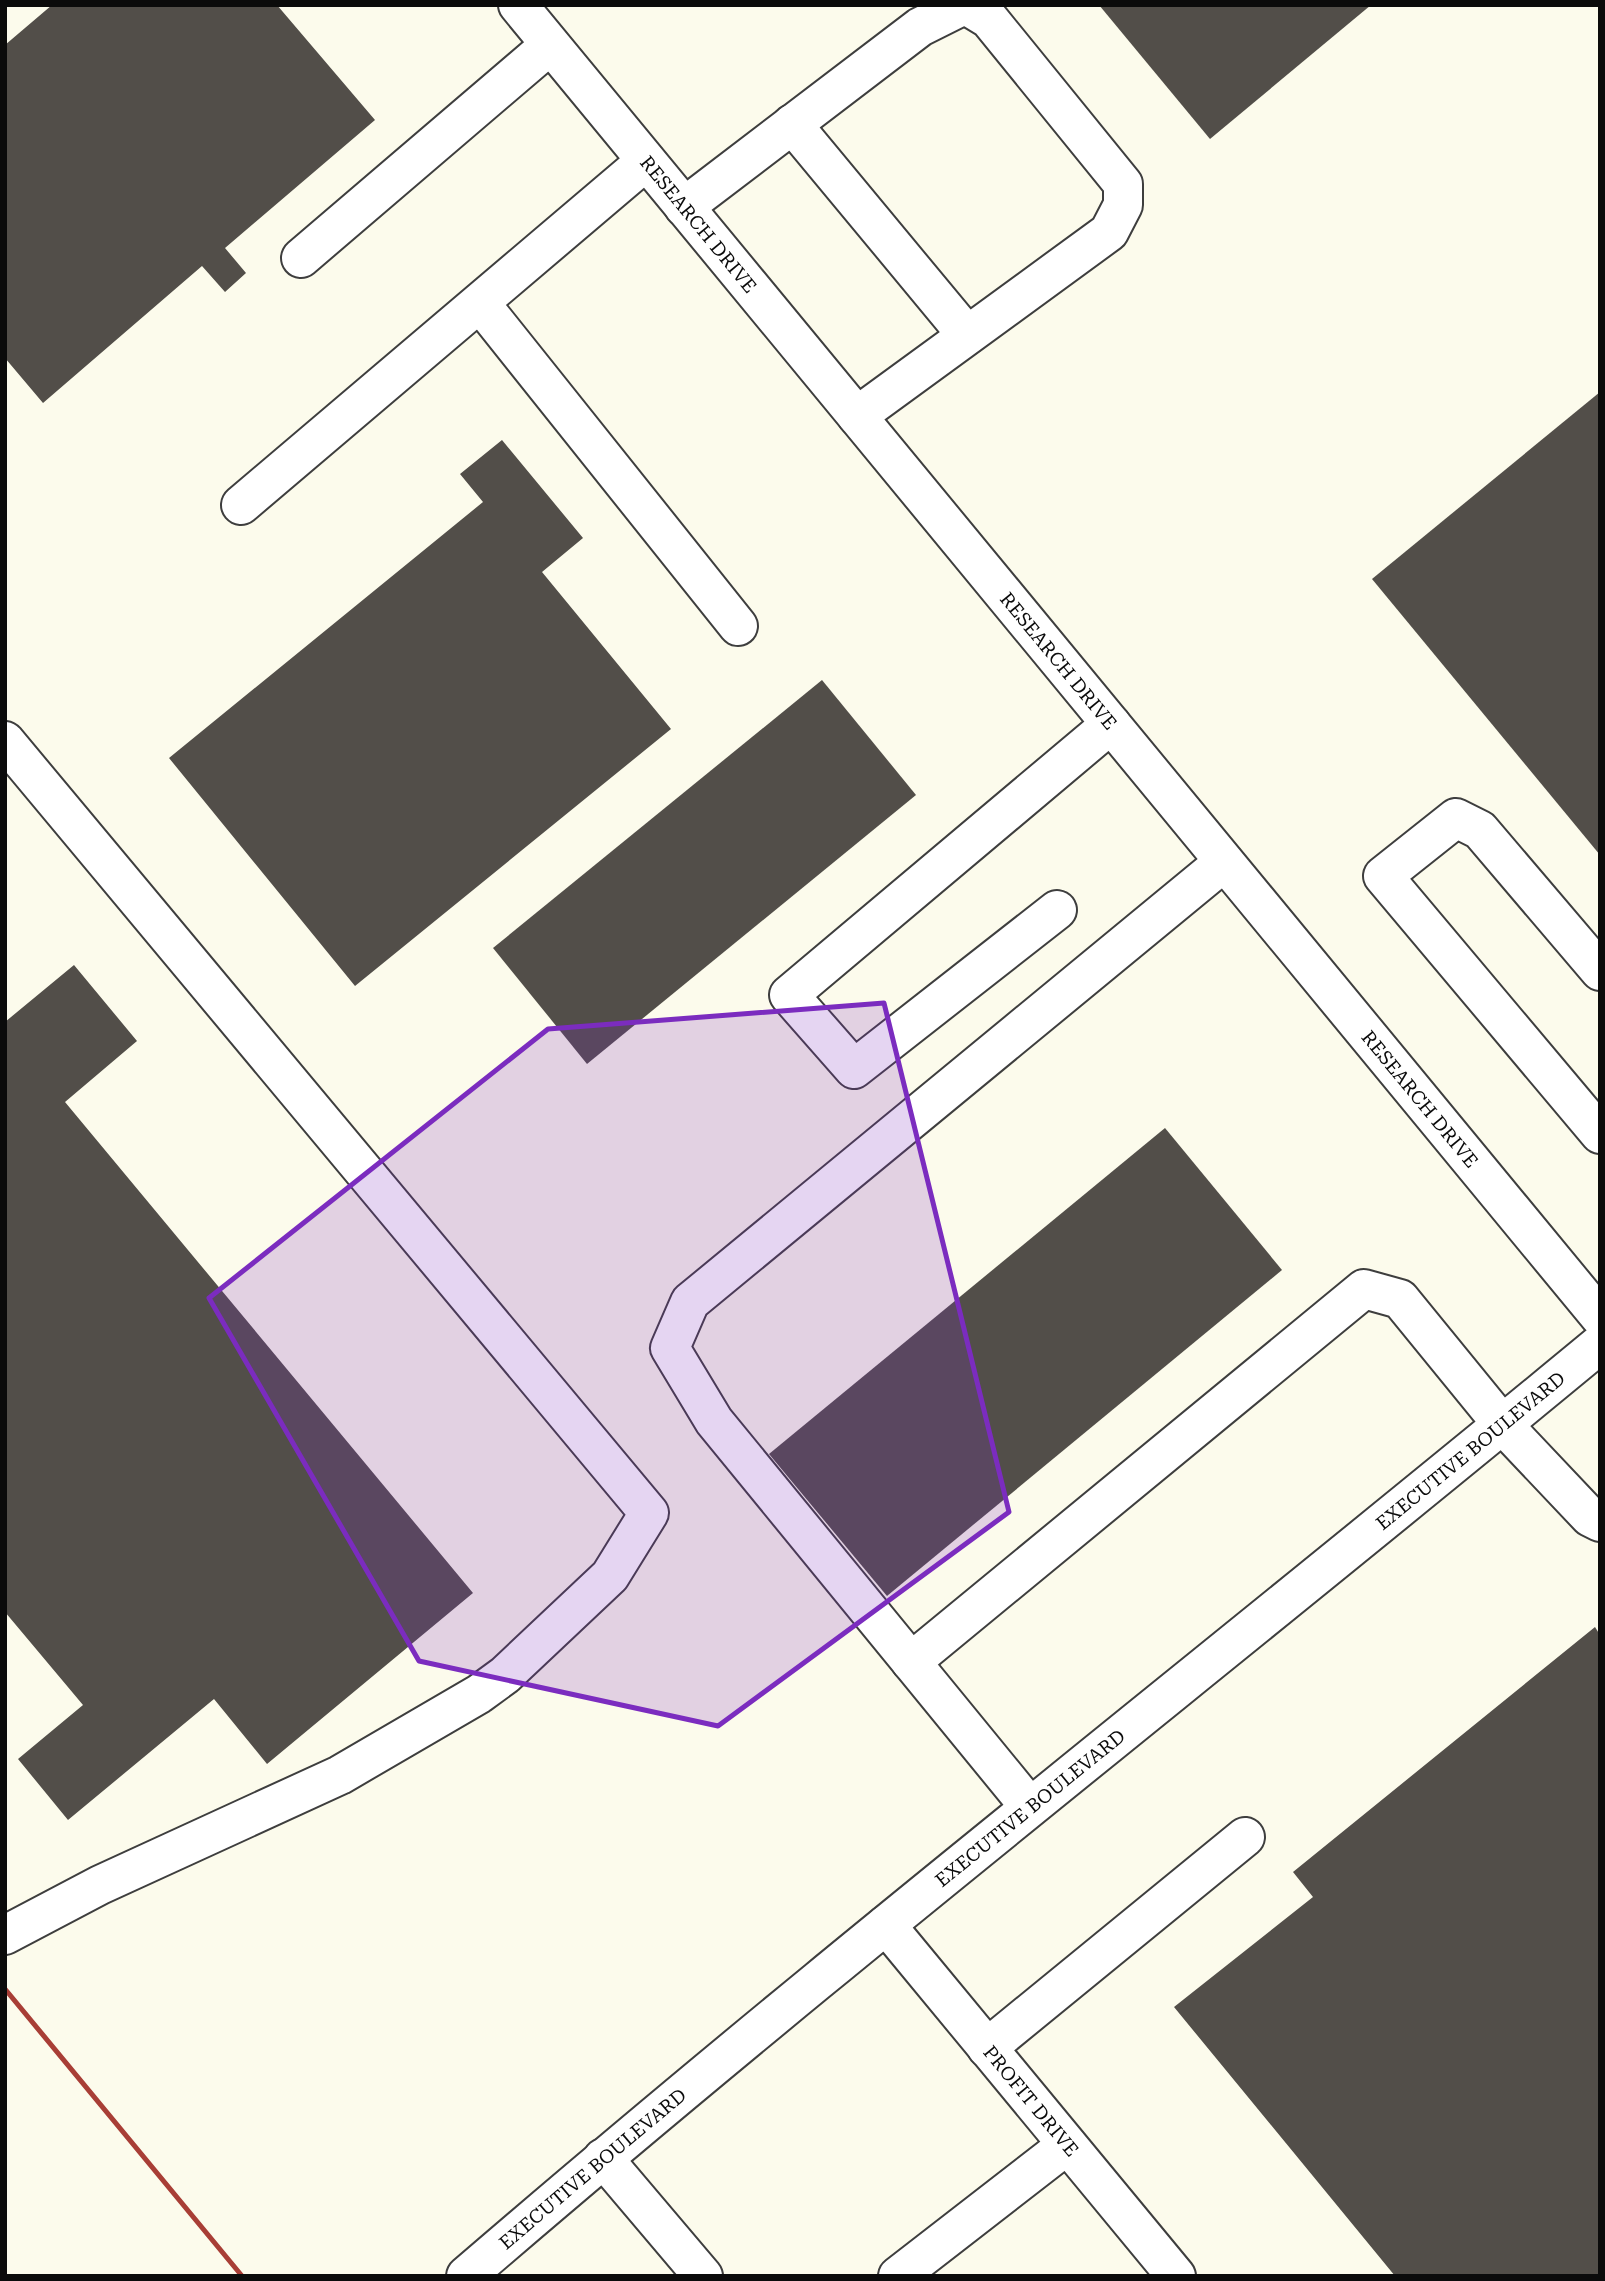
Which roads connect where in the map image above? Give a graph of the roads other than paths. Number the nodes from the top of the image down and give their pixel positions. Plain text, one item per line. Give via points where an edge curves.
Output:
1 (518, 5) edge
2 (965, 5) edge
3 (550, 45) junction
4 (792, 124) junction
5 (646, 161) junction
6 (684, 207) junction
7 (301, 258) dead end
8 (480, 303) junction
9 (967, 335) junction
10 (857, 416) junction
11 (242, 505) dead end
12 (738, 625) dead end
13 (1111, 724) junction
14 (5, 741) edge
15 (1224, 862) junction
16 (1057, 910) dead end
17 (1600, 971) edge
18 (1600, 1134) edge
19 (1600, 1317) edge
20 (1600, 1344) edge
21 (1502, 1424) junction
22 (1600, 1522) edge
23 (911, 1662) junction
24 (1029, 1806) junction
25 (1245, 1837) dead end
26 (886, 1925) junction
27 (5, 1935) edge
28 (987, 2048) junction
29 (1068, 2145) junction
30 (603, 2158) junction
31 (689, 2271) edge
32 (466, 2276) edge
33 (898, 2276) edge
34 (1176, 2276) edge

1 - 3 street, RESEARCH DRIVE
2 - 4 street via 920,27
2 - 9 street via 989,19 1122,184 1123,205 1110,232
3 - 5 street, RESEARCH DRIVE
3 - 7 street
4 - 6 street
4 - 9 street
5 - 6 street, RESEARCH DRIVE
5 - 8 street
6 - 10 street, RESEARCH DRIVE
8 - 11 street
8 - 12 street
9 - 10 street
10 - 13 street, RESEARCH DRIVE
13 - 15 street, RESEARCH DRIVE
13 - 16 street via 789,995 854,1069
14 - 27 street via 649,1513 610,1576 479,1694 340,1775
15 - 19 street, RESEARCH DRIVE
15 - 23 street via 690,1302 670,1348 714,1421
17 - 18 street via 1480,830 1456,818 1383,876
20 - 21 street, EXECUTIVE BOULEVARD
21 - 22 street via 1590,1517
21 - 23 street via 1400,1299 1364,1289
21 - 24 street, EXECUTIVE BOULEVARD
23 - 24 street
24 - 26 street, EXECUTIVE BOULEVARD
25 - 28 street
26 - 28 street, PROFIT DRIVE
26 - 30 street, EXECUTIVE BOULEVARD
28 - 29 street, PROFIT DRIVE
29 - 33 street
29 - 34 street, PROFIT DRIVE
30 - 31 street
30 - 32 street, EXECUTIVE BOULEVARD

